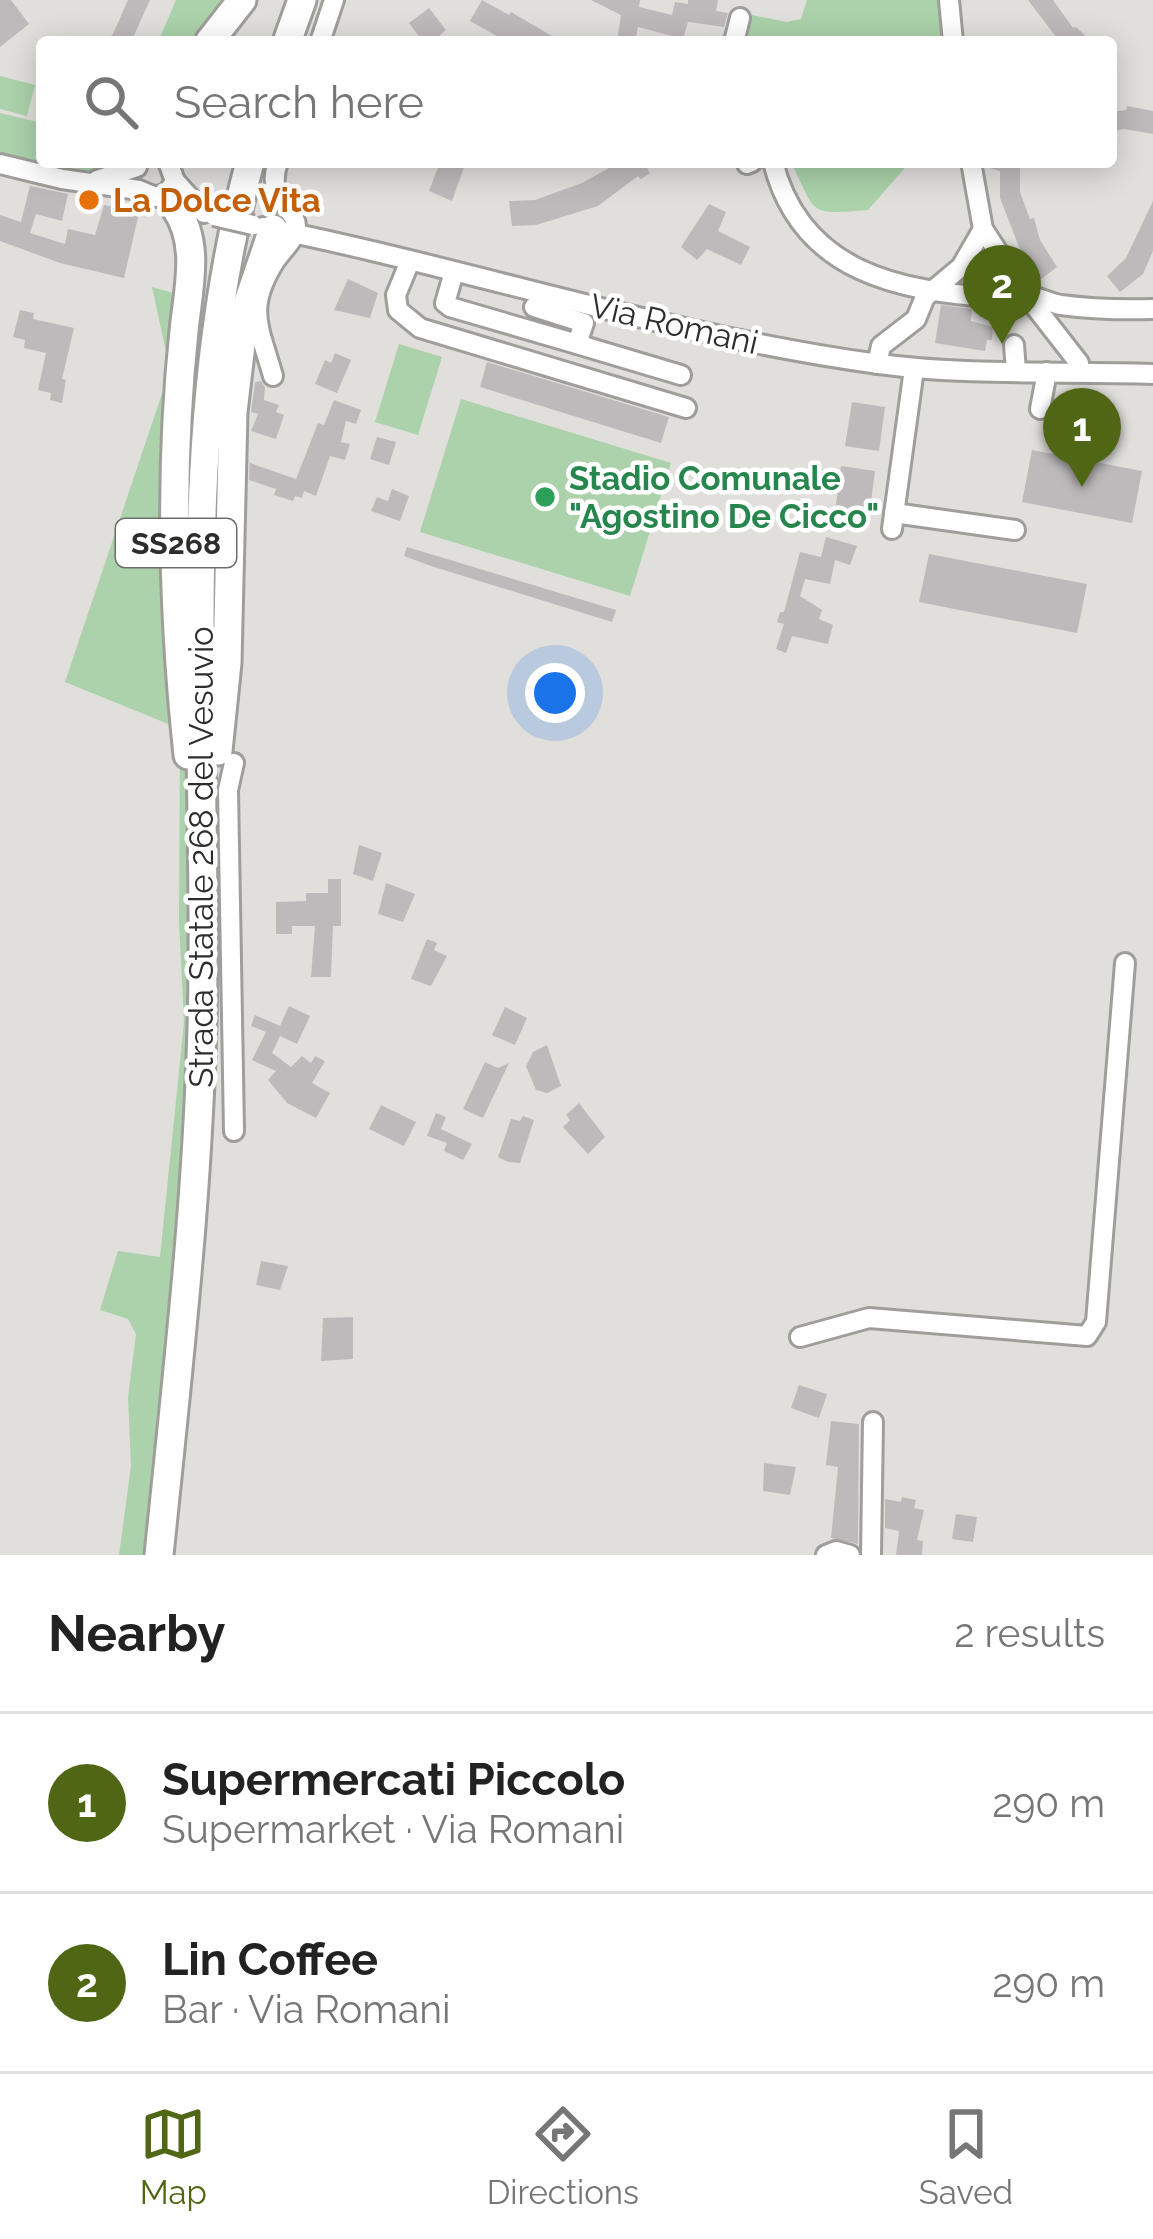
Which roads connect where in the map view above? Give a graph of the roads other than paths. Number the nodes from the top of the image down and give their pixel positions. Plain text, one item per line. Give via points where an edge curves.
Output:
1 (242, 0) edge
2 (302, 0) edge
3 (334, 0) edge
4 (949, 0) edge
5 (740, 18) dead end
6 (213, 36) edge
7 (289, 36) edge
8 (322, 36) edge
9 (736, 36) edge
10 (952, 36) edge
11 (0, 164) edge
12 (128, 168) edge
13 (138, 168) edge
14 (249, 168) edge
15 (277, 168) edge
16 (775, 168) edge
17 (972, 168) edge
18 (164, 180) edge
19 (93, 181) junction
20 (274, 229) junction
21 (982, 229) junction
22 (410, 261) junction
23 (454, 272) junction
24 (934, 289) junction
25 (1025, 295) junction
26 (534, 307) dead end
27 (1153, 309) edge
28 (578, 344) junction
29 (1014, 345) dead end
30 (878, 364) junction
31 (914, 369) junction
32 (1016, 371) junction
33 (1047, 372) junction
34 (1079, 372) junction
35 (1153, 374) edge
36 (681, 375) dead end
37 (273, 376) dead end
38 (686, 408) dead end
39 (1040, 409) dead end
40 (1015, 530) dead end
41 (234, 763) dead end
42 (203, 876) junction
43 (1125, 963) dead end
44 (234, 1131) dead end
45 (800, 1337) dead end
46 (873, 1422) dead end
47 (159, 1555) edge
48 (826, 1555) edge
49 (850, 1555) edge
50 (871, 1555) edge

1 - 6 highway
2 - 7 highway
3 - 8 street
4 - 10 street
5 - 9 street
11 - 19 street, Via Romani
12 - 19 street, Via Romani
13 - 18 street via 134,179
14 - 42 highway, Strada Statale 268 del Vesuvio / SS268 via 220,292 203,449
15 - 20 street via 274,190 295,223
16 - 24 street via 799,219 826,249 864,275
17 - 21 street
18 - 19 street, Via Romani
18 - 20 street, Via Romani, bridge via 209,215
18 - 42 highway, SS268 via 192,242 173,458 180,683
20 - 22 street, Via Romani
20 - 37 street via 270,270 255,302
20 - 42 highway, SS268 via 248,299 238,364 226,686
21 - 24 street via 968,258
21 - 25 street
22 - 23 street, Via Romani
22 - 38 street via 398,310 420,328
23 - 28 street via 450,307
23 - 30 street, Via Romani via 730,340
24 - 25 street
24 - 30 street via 908,327 881,346
25 - 27 street via 1059,305
25 - 34 street
26 - 28 street via 584,323
28 - 36 street
29 - 32 street
30 - 31 street, Via Romani
31 - 32 street, Via Romani
31 - 40 street via 893,521
32 - 33 street, Via Romani
33 - 34 street, Via Romani
33 - 39 street
34 - 35 street, Via Romani
41 - 44 street
42 - 47 highway, Strada Statale 268 del Vesuvio / SS268 via 194,1190
43 - 45 street via 1096,1322 1087,1336 869,1318
46 - 50 street
48 - 49 street

